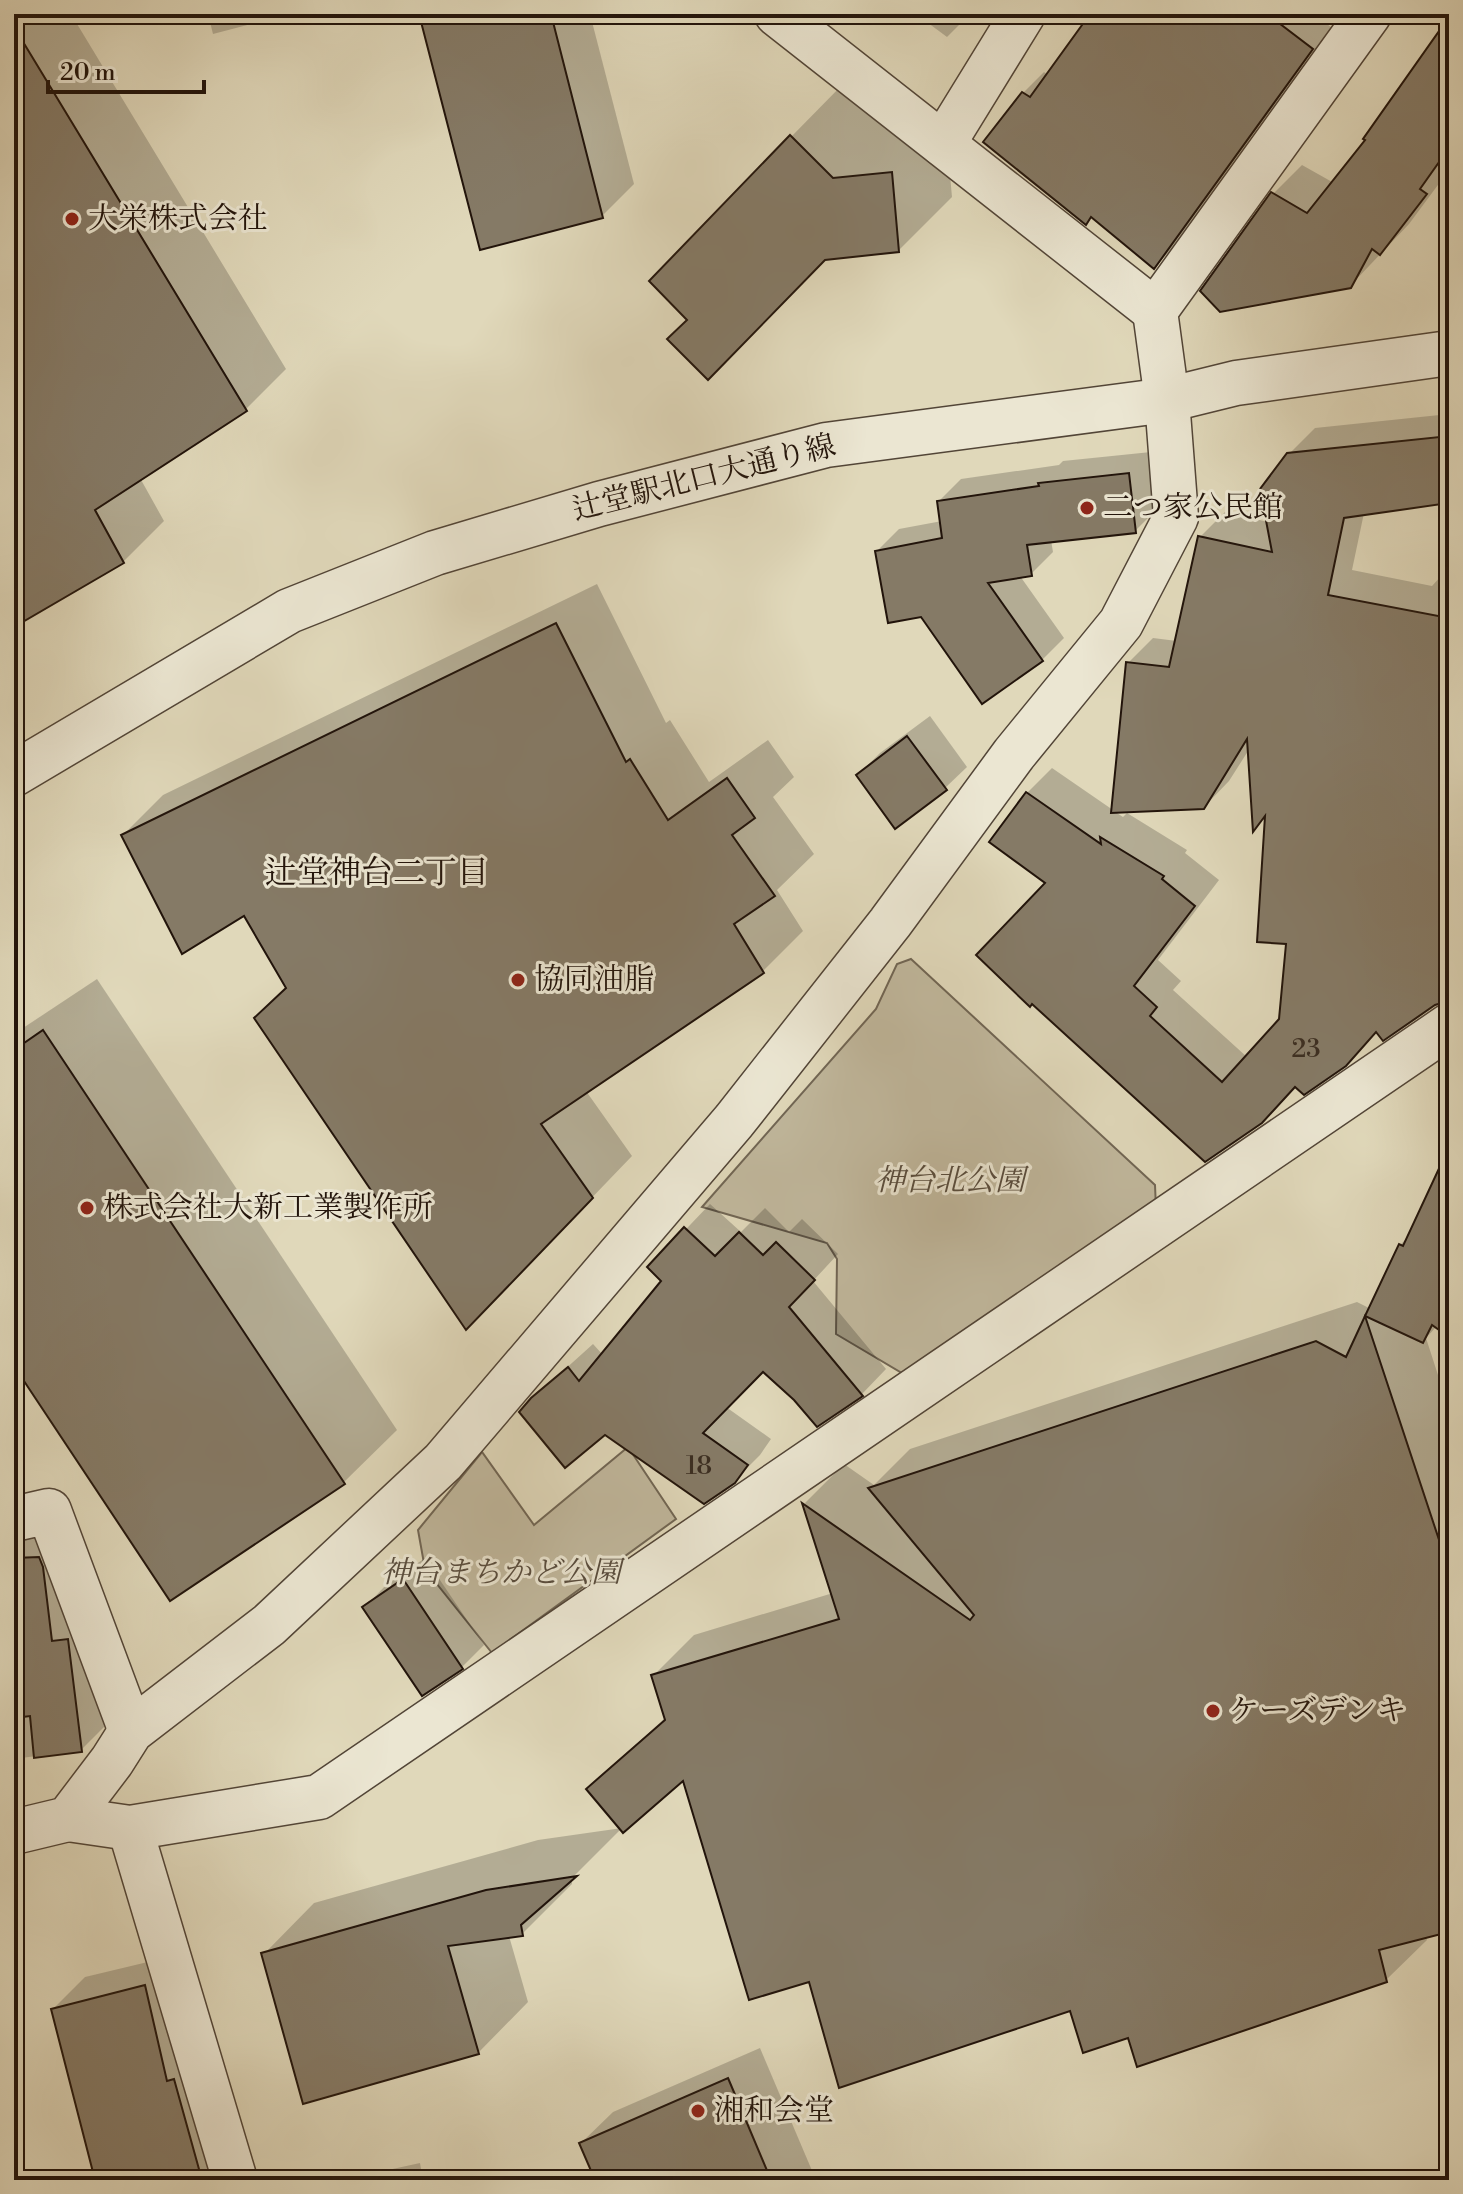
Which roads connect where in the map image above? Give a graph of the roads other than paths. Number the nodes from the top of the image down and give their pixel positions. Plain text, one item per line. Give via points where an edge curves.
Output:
1 (777, 14) edge
2 (1023, 14) edge
3 (1369, 14) edge
4 (943, 144) junction
5 (1155, 311) junction
6 (1449, 353) edge
7 (1167, 400) junction
8 (14, 774) edge
9 (1449, 1026) edge
10 (14, 1519) edge
11 (131, 1731) junction
12 (68, 1819) junction
13 (130, 1828) junction
14 (14, 1832) edge
15 (235, 2180) edge

1 - 4 street
2 - 4 street
3 - 5 street
4 - 5 street
5 - 7 street
6 - 7 street, 辻堂駅北口大通り線 via 1236,383
7 - 8 street, 辻堂駅北口大通り線 via 826,445 435,553 289,611
7 - 11 street via 1176,517 1121,623 1014,754 881,936 734,1121 443,1462 269,1625
9 - 13 street via 319,1797
10 - 11 street via 49,1511
11 - 12 street
12 - 13 street
12 - 14 street
13 - 15 street

